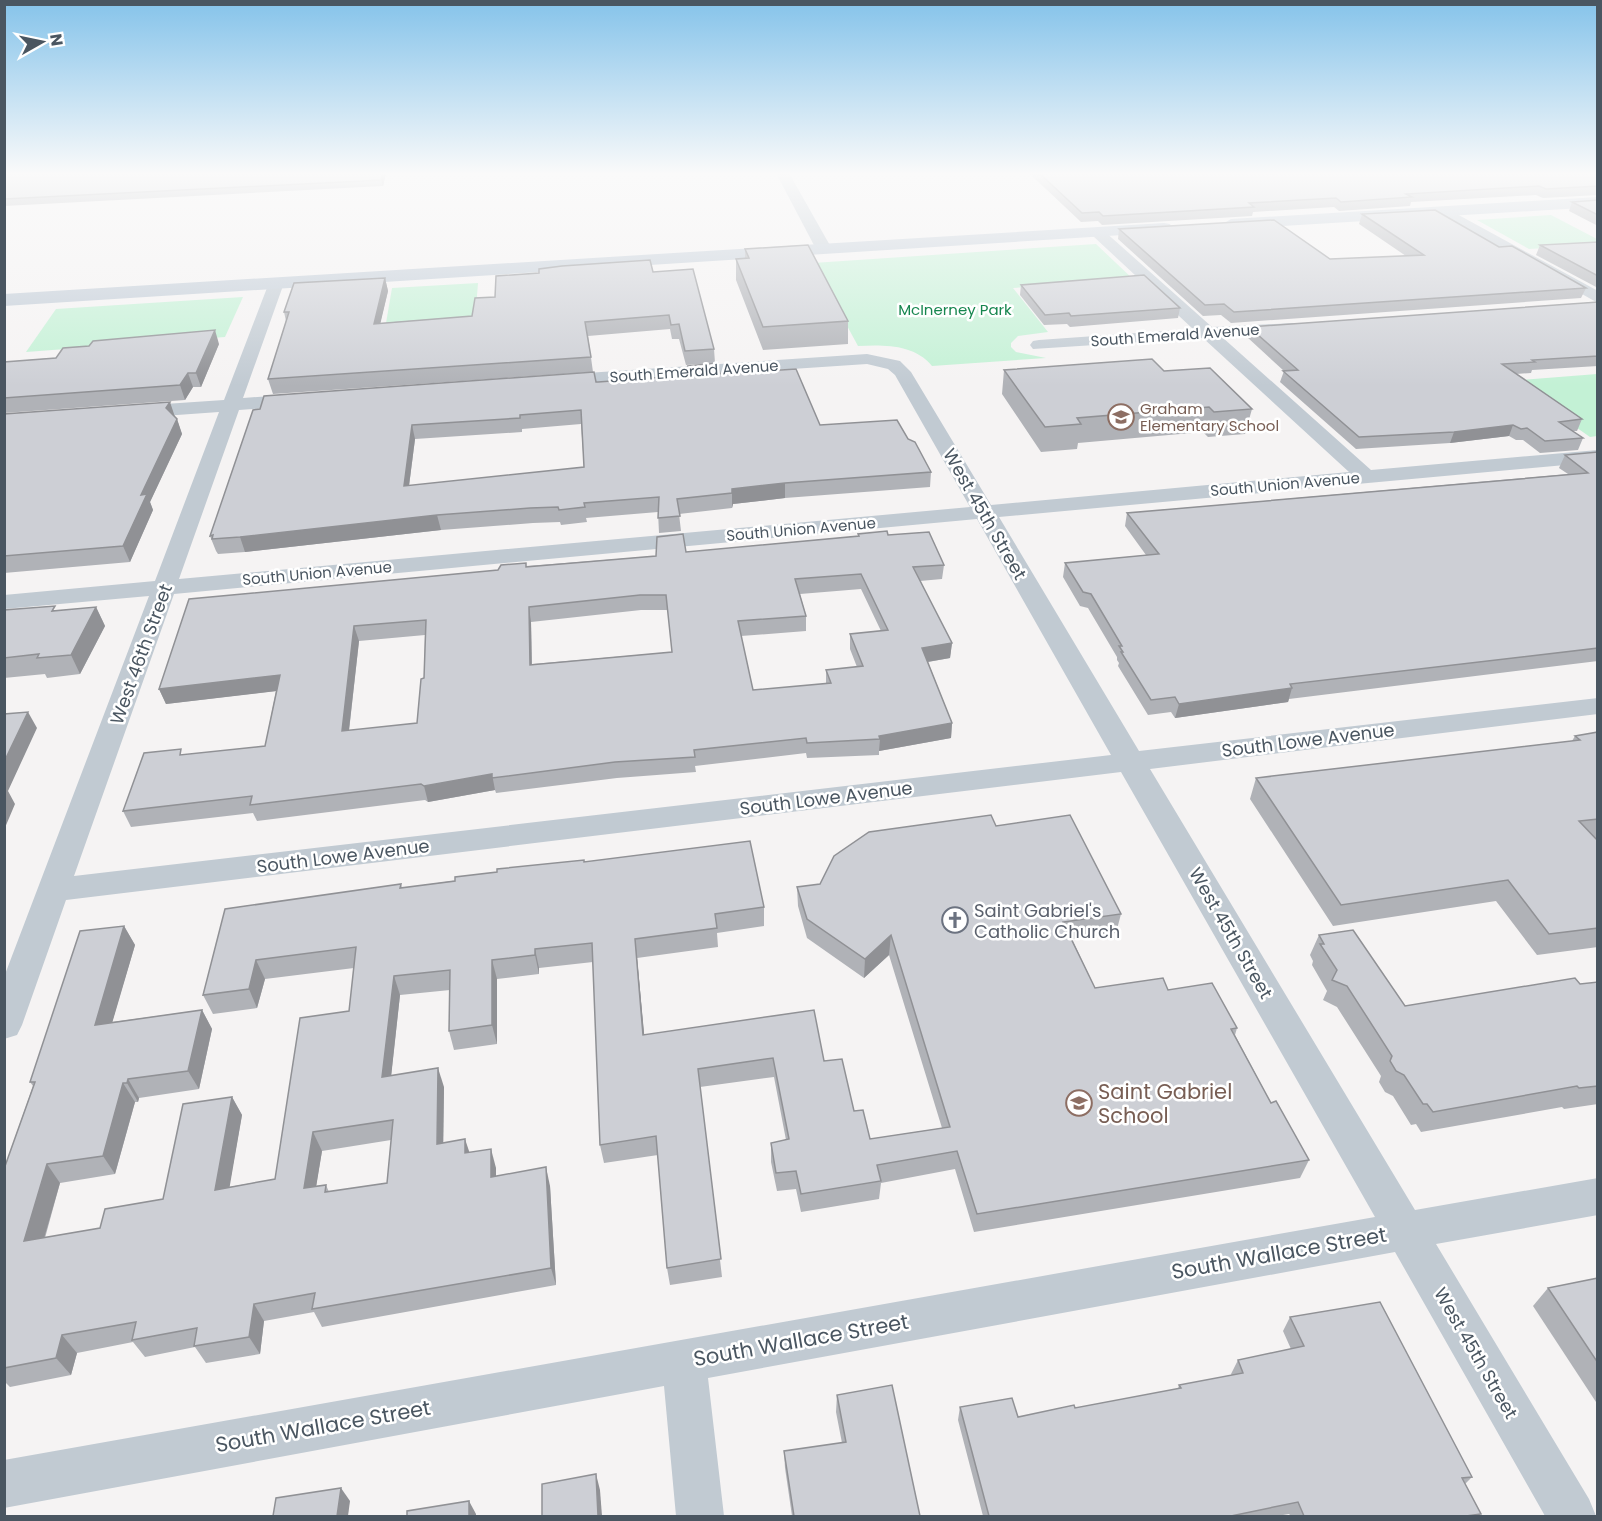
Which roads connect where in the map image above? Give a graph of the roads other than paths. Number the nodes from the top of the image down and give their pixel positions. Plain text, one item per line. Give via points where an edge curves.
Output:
1 (821, 244) edge
2 (905, 244) edge
3 (1111, 244) edge
4 (1502, 244) edge
5 (824, 249) junction
6 (276, 283) junction
7 (1598, 298) edge
8 (4, 300) edge
9 (1598, 304) edge
10 (1576, 305) edge
11 (1303, 326) edge
12 (1208, 332) junction
13 (1040, 345) dead end
14 (880, 361) joint
15 (542, 382) edge
16 (316, 399) edge
17 (232, 405) junction
18 (120, 413) edge
19 (1598, 456) edge
20 (1366, 477) junction
21 (984, 512) junction
22 (165, 587) junction
23 (4, 602) edge
24 (1598, 706) edge
25 (1131, 762) junction
26 (54, 890) junction
27 (4, 1025) edge
28 (1598, 1196) edge
29 (1405, 1231) junction
30 (684, 1361) junction
31 (4, 1484) edge
32 (700, 1516) edge
33 (1572, 1516) edge

1 - 5 street
2 - 5 main road
3 - 12 street
4 - 7 street
5 - 6 main road
6 - 8 main road
6 - 17 street, West 46th Street
9 - 10 street
11 - 12 street, South Emerald Avenue
12 - 13 street, South Emerald Avenue
12 - 20 street
14 - 15 street, South Emerald Avenue
14 - 21 street, West 45th Street via 902,372
16 - 17 street
17 - 18 street
17 - 22 street, West 46th Street
19 - 20 street, South Union Avenue
20 - 21 street, South Union Avenue
21 - 22 street, South Union Avenue
21 - 25 street, West 45th Street
22 - 23 street, South Union Avenue
22 - 26 street, West 46th Street
24 - 25 street, South Lowe Avenue
25 - 26 street, South Lowe Avenue
25 - 29 street, West 45th Street
26 - 27 street, West 46th Street
28 - 29 street, South Wallace Street
29 - 30 street, South Wallace Street
29 - 33 street, West 45th Street
30 - 31 street, South Wallace Street
30 - 32 street

